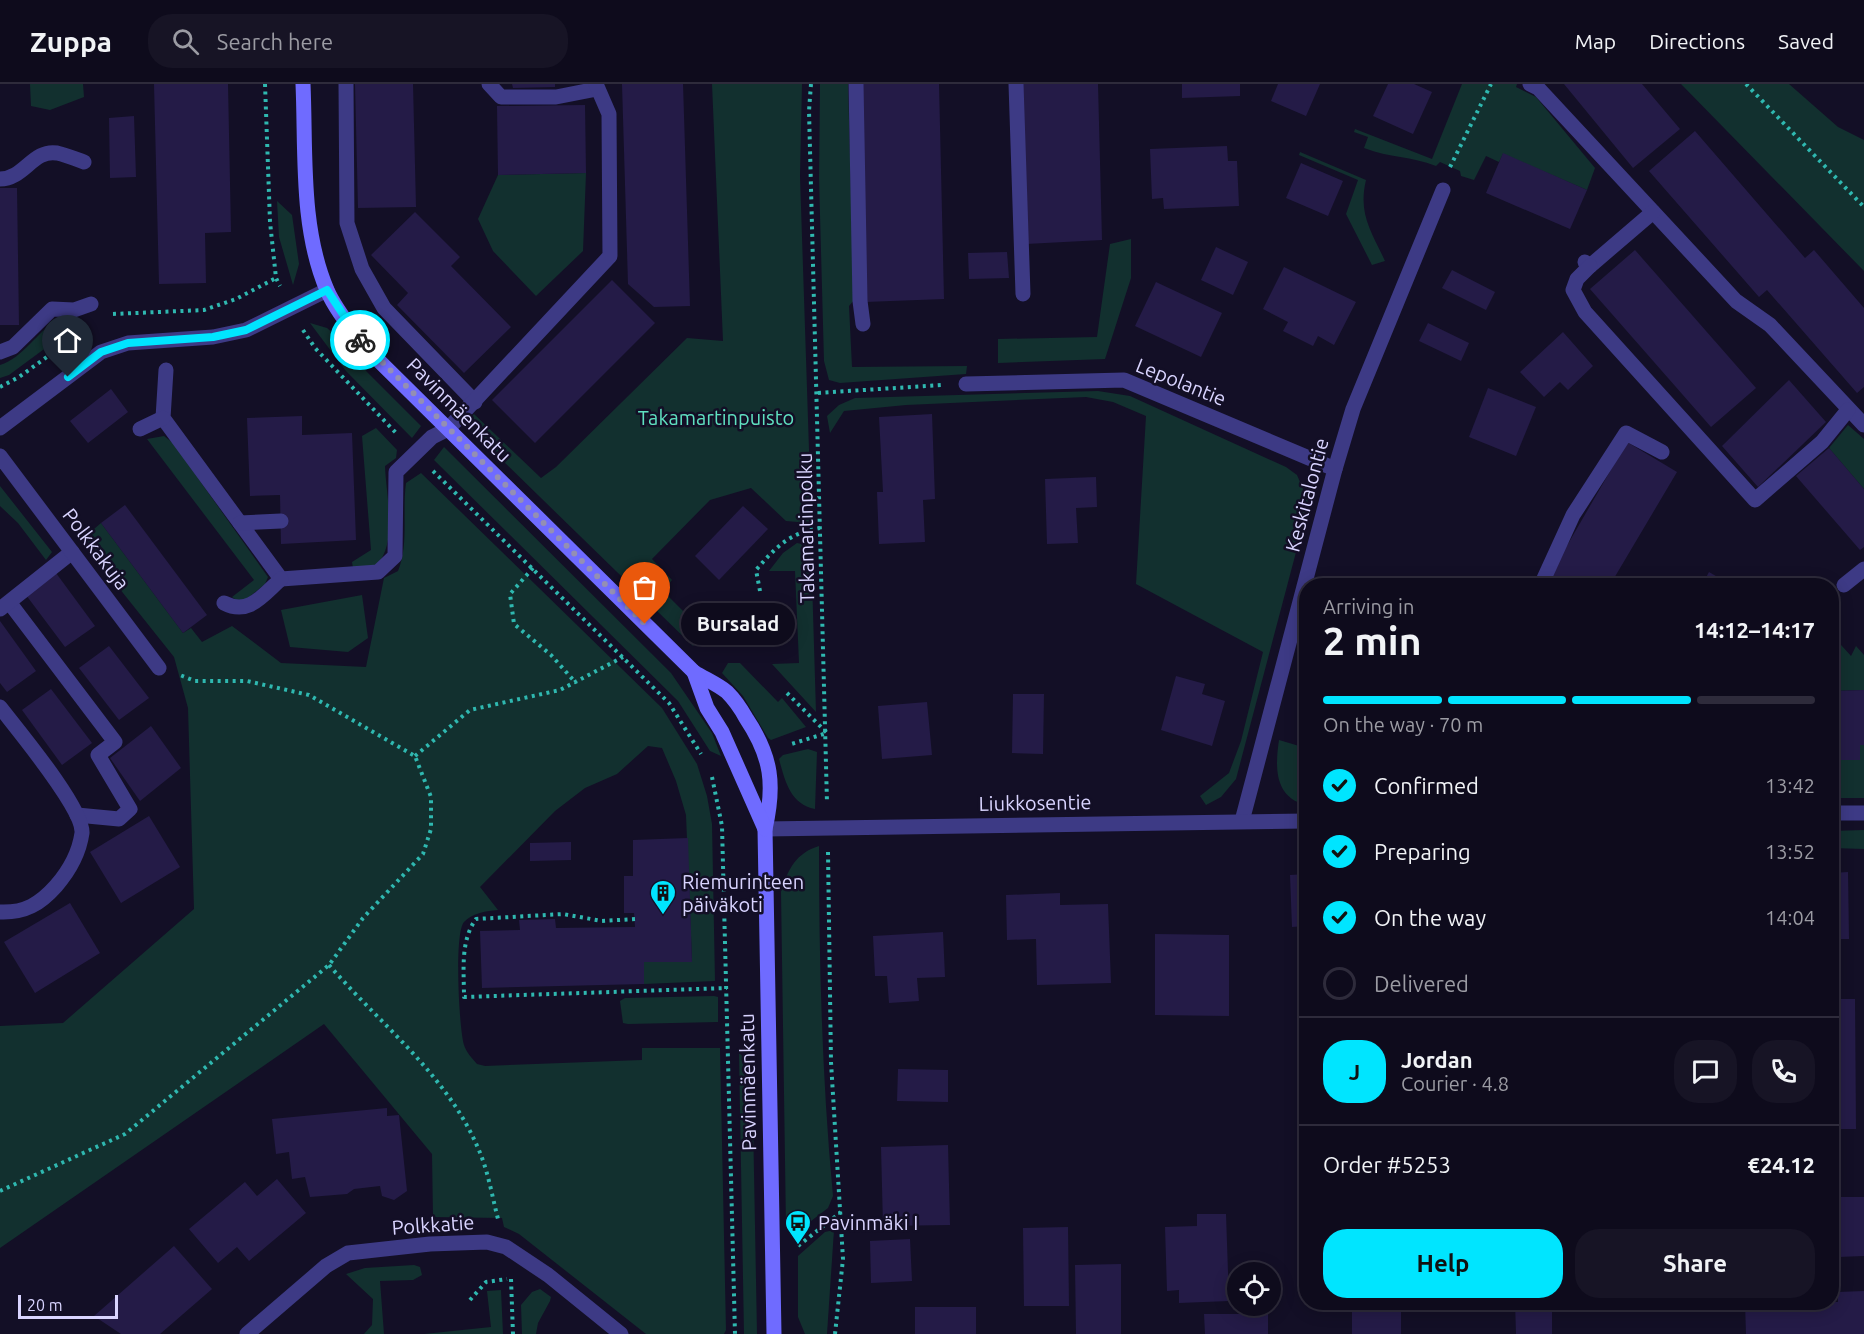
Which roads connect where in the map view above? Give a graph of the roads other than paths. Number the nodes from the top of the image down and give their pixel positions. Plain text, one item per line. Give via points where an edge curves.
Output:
1 (303, 84) edge
2 (346, 84) edge
3 (489, 84) edge
4 (856, 84) edge
5 (1016, 84) edge
6 (1530, 84) edge
7 (597, 86) edge
8 (84, 162) dead end
9 (0, 179) edge
10 (1443, 190) road end
11 (1653, 212) junction
12 (327, 290) junction
13 (1023, 294) dead end
14 (91, 304) dead end
15 (863, 324) dead end
16 (0, 352) edge
17 (166, 370) dead end
18 (966, 384) road end
19 (475, 402) junction
20 (1848, 410) junction
21 (163, 418) junction
22 (1864, 425) edge
23 (0, 428) edge
24 (140, 429) dead end
25 (448, 429) junction
26 (1662, 452) dead end
27 (0, 456) edge
28 (1335, 469) junction
29 (281, 521) dead end
30 (240, 523) junction
31 (72, 552) junction
32 (1864, 568) edge
33 (1306, 578) edge
34 (1544, 578) edge
35 (281, 579) junction
36 (1844, 585) dead end
37 (224, 603) dead end
38 (1299, 605) edge
39 (6, 608) edge
40 (159, 668) road end
41 (694, 672) junction
42 (0, 707) edge
43 (1839, 813) edge
44 (1864, 813) edge
45 (77, 815) junction
46 (1242, 821) junction
47 (1299, 821) edge
48 (765, 829) junction
49 (0, 912) edge
50 (247, 1334) edge
51 (621, 1334) edge
52 (774, 1334) edge

1 - 12 street, Pavinmäenkatu via 308,203 313,240
2 - 19 street via 347,223 362,269 384,308
3 - 7 street via 501,97 556,97
4 - 15 street
5 - 13 street
6 - 11 street
7 - 19 street via 609,114 610,256
8 - 9 street via 56,152 38,156 21,173
10 - 28 street, Keskitalontie via 1353,409
11 - 20 street via 1736,301 1770,325
11 - 20 street via 1588,264 1573,290 1585,312 1755,500 1822,442
12 - 23 street via 246,330 213,337 128,343 101,352
12 - 25 street, Pavinmäenkatu via 366,348
14 - 16 street via 74,310 52,309 13,347
17 - 21 street
18 - 28 street, Lepolantie via 1124,380
19 - 25 street
20 - 22 street
21 - 24 street
21 - 30 street
25 - 35 street via 432,437 396,472 395,556 378,572
25 - 41 street, Pavinmäenkatu
26 - 34 street via 1626,433 1573,515
27 - 31 street, Polkkakuja
28 - 33 street, Keskitalontie
29 - 30 street
30 - 35 street
31 - 39 street
31 - 40 street, Polkkakuja
32 - 36 street
35 - 37 street via 253,605 236,609
38 - 46 street, Keskitalontie
39 - 45 street via 115,742 98,755 130,809 119,819
41 - 48 street, Pavinmäenkatu
41 - 48 street, Pavinmäenkatu via 727,692 754,729 771,774 772,799
42 - 45 street
43 - 44 street
45 - 49 street via 82,831 71,869 40,903
46 - 47 street, Liukkosentie
46 - 48 street, Liukkosentie
48 - 52 street, Pavinmäenkatu
50 - 51 street, Polkkatie via 326,1266 348,1253 487,1242 506,1247 548,1275

